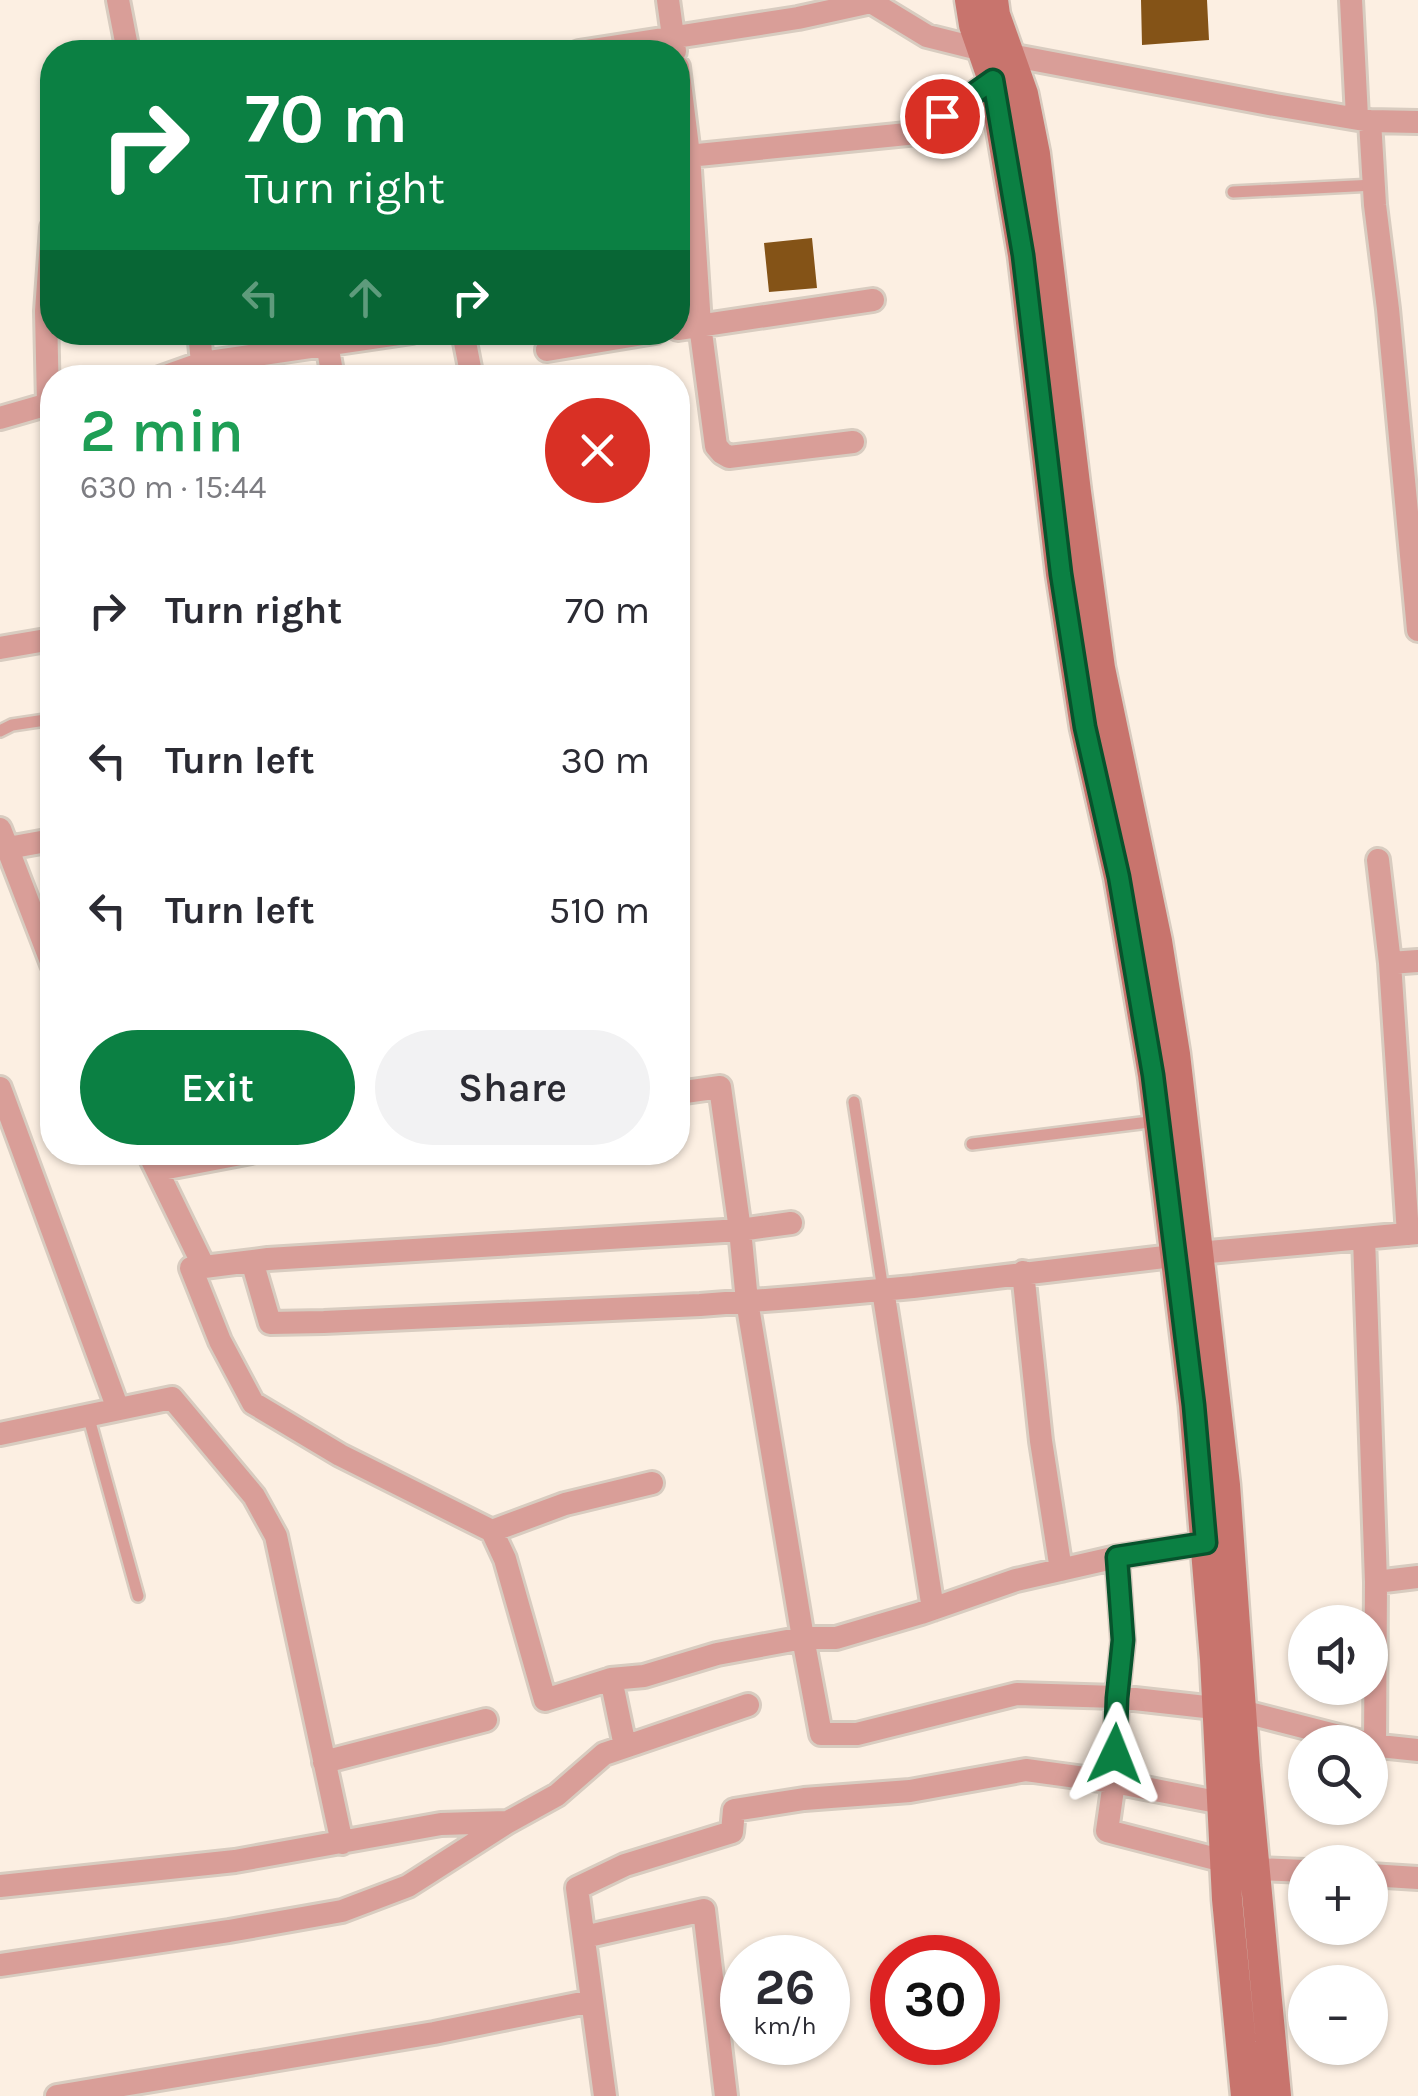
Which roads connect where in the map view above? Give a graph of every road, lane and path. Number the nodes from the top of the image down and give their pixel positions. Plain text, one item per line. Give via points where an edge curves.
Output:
1 (118, 0) edge
2 (668, 0) edge
3 (970, 0) edge
4 (994, 0) edge
5 (1351, 0) edge
6 (870, 1) edge
7 (126, 40) edge
8 (673, 40) edge
9 (690, 42) edge
10 (996, 52) junction
11 (993, 80) junction
12 (1364, 119) junction
13 (1418, 122) edge
14 (690, 155) edge
15 (1374, 185) junction
16 (1233, 192) dead end
17 (874, 300) dead end
18 (690, 327) edge
19 (690, 336) edge
20 (200, 345) edge
21 (295, 345) edge
22 (577, 345) edge
23 (547, 350) dead end
24 (202, 363) junction
25 (196, 365) edge
26 (40, 405) edge
27 (1, 410) edge
28 (853, 442) dead end
29 (1079, 604) junction
30 (1418, 630) edge
31 (40, 641) edge
32 (0, 648) edge
33 (40, 720) edge
34 (0, 730) edge
35 (4, 839) edge
36 (40, 840) edge
37 (1378, 860) dead end
38 (40, 933) edge
39 (1418, 961) edge
40 (1390, 963) junction
41 (0, 1088) edge
42 (690, 1091) edge
43 (854, 1102) dead end
44 (1159, 1121) junction
45 (972, 1144) dead end
46 (155, 1165) edge
47 (791, 1222) dead end
48 (740, 1230) junction
49 (1413, 1234) edge
50 (1364, 1238) junction
51 (1187, 1254) junction
52 (252, 1261) junction
53 (204, 1267) junction
54 (1023, 1272) junction
55 (883, 1290) junction
56 (747, 1301) junction
57 (118, 1409) junction
58 (88, 1415) junction
59 (0, 1434) edge
60 (652, 1483) dead end
61 (492, 1531) junction
62 (1206, 1543) junction
63 (1117, 1557) junction
64 (1061, 1570) junction
65 (1418, 1578) edge
66 (1376, 1582) junction
67 (138, 1596) dead end
68 (934, 1608) junction
69 (803, 1638) junction
70 (611, 1679) junction
71 (1117, 1698) junction
72 (748, 1705) dead end
73 (1230, 1710) junction
74 (486, 1720) dead end
75 (1291, 1725) edge
76 (1370, 1725) edge
77 (625, 1746) junction
78 (1388, 1746) edge
79 (1418, 1750) edge
80 (324, 1762) junction
81 (1114, 1782) junction
82 (1222, 1803) junction
83 (508, 1822) junction
84 (342, 1844) junction
85 (1240, 1865) junction
86 (1288, 1869) edge
87 (1388, 1876) edge
88 (1418, 1878) edge
89 (0, 1886) edge
90 (584, 1936) junction
91 (0, 1965) edge
92 (592, 2000) junction
93 (56, 2096) edge
94 (605, 2096) edge
95 (726, 2096) edge
96 (1246, 2096) edge
97 (1276, 2096) edge

1 - 7 street
2 - 8 street
3 - 10 street via 974,25
4 - 10 street
5 - 12 street
6 - 9 street
6 - 10 street via 927,36
10 - 11 street
10 - 12 street
10 - 29 street via 1024,94 1035,154
11 - 14 street via 917,133
11 - 29 street
12 - 13 street
12 - 15 street
15 - 16 lane
15 - 30 street
17 - 18 street
19 - 28 street via 722,454
20 - 24 street
21 - 24 street
22 - 23 street
24 - 25 street
26 - 27 street
29 - 44 street via 1085,727 1119,877
29 - 51 street via 1100,668 1157,942 1175,1054
31 - 32 street
33 - 34 lane
35 - 36 street
35 - 38 street
37 - 40 street
39 - 40 street
40 - 49 street
41 - 57 street
42 - 48 street via 720,1087
43 - 55 lane
44 - 45 lane
44 - 51 street
46 - 53 street
47 - 48 street
48 - 52 street
48 - 56 street
49 - 50 street
50 - 51 street
50 - 66 street
51 - 54 street
51 - 62 street
51 - 73 street via 1225,1485
52 - 53 street
52 - 56 street via 270,1323
53 - 61 street via 191,1268 253,1403
54 - 55 street
54 - 64 street
55 - 56 street
55 - 68 street
56 - 69 street
57 - 58 street
57 - 80 street via 172,1398 254,1496 276,1536
58 - 59 street
58 - 67 lane
60 - 61 street
61 - 70 street via 545,1700
62 - 63 street
62 - 73 street
63 - 64 street
63 - 71 street via 1123,1640
64 - 68 street
65 - 66 street
66 - 76 street
68 - 69 street via 836,1638
69 - 70 street
69 - 71 street via 821,1734 857,1734 1017,1694
70 - 77 street
71 - 73 street
71 - 81 street
72 - 77 street
73 - 75 street
73 - 82 street
73 - 85 street
74 - 80 street
77 - 83 street
78 - 79 street
80 - 84 street
81 - 82 street
81 - 85 street via 1108,1831
81 - 90 street via 1026,1770 910,1791 734,1810 732,1832 625,1865 577,1888
82 - 85 street
83 - 84 street via 441,1824
83 - 91 street via 408,1886 342,1911
84 - 89 street
85 - 86 street
85 - 96 street
85 - 97 street
87 - 88 street
90 - 92 street
90 - 95 street via 704,1910
92 - 93 street
92 - 94 street

